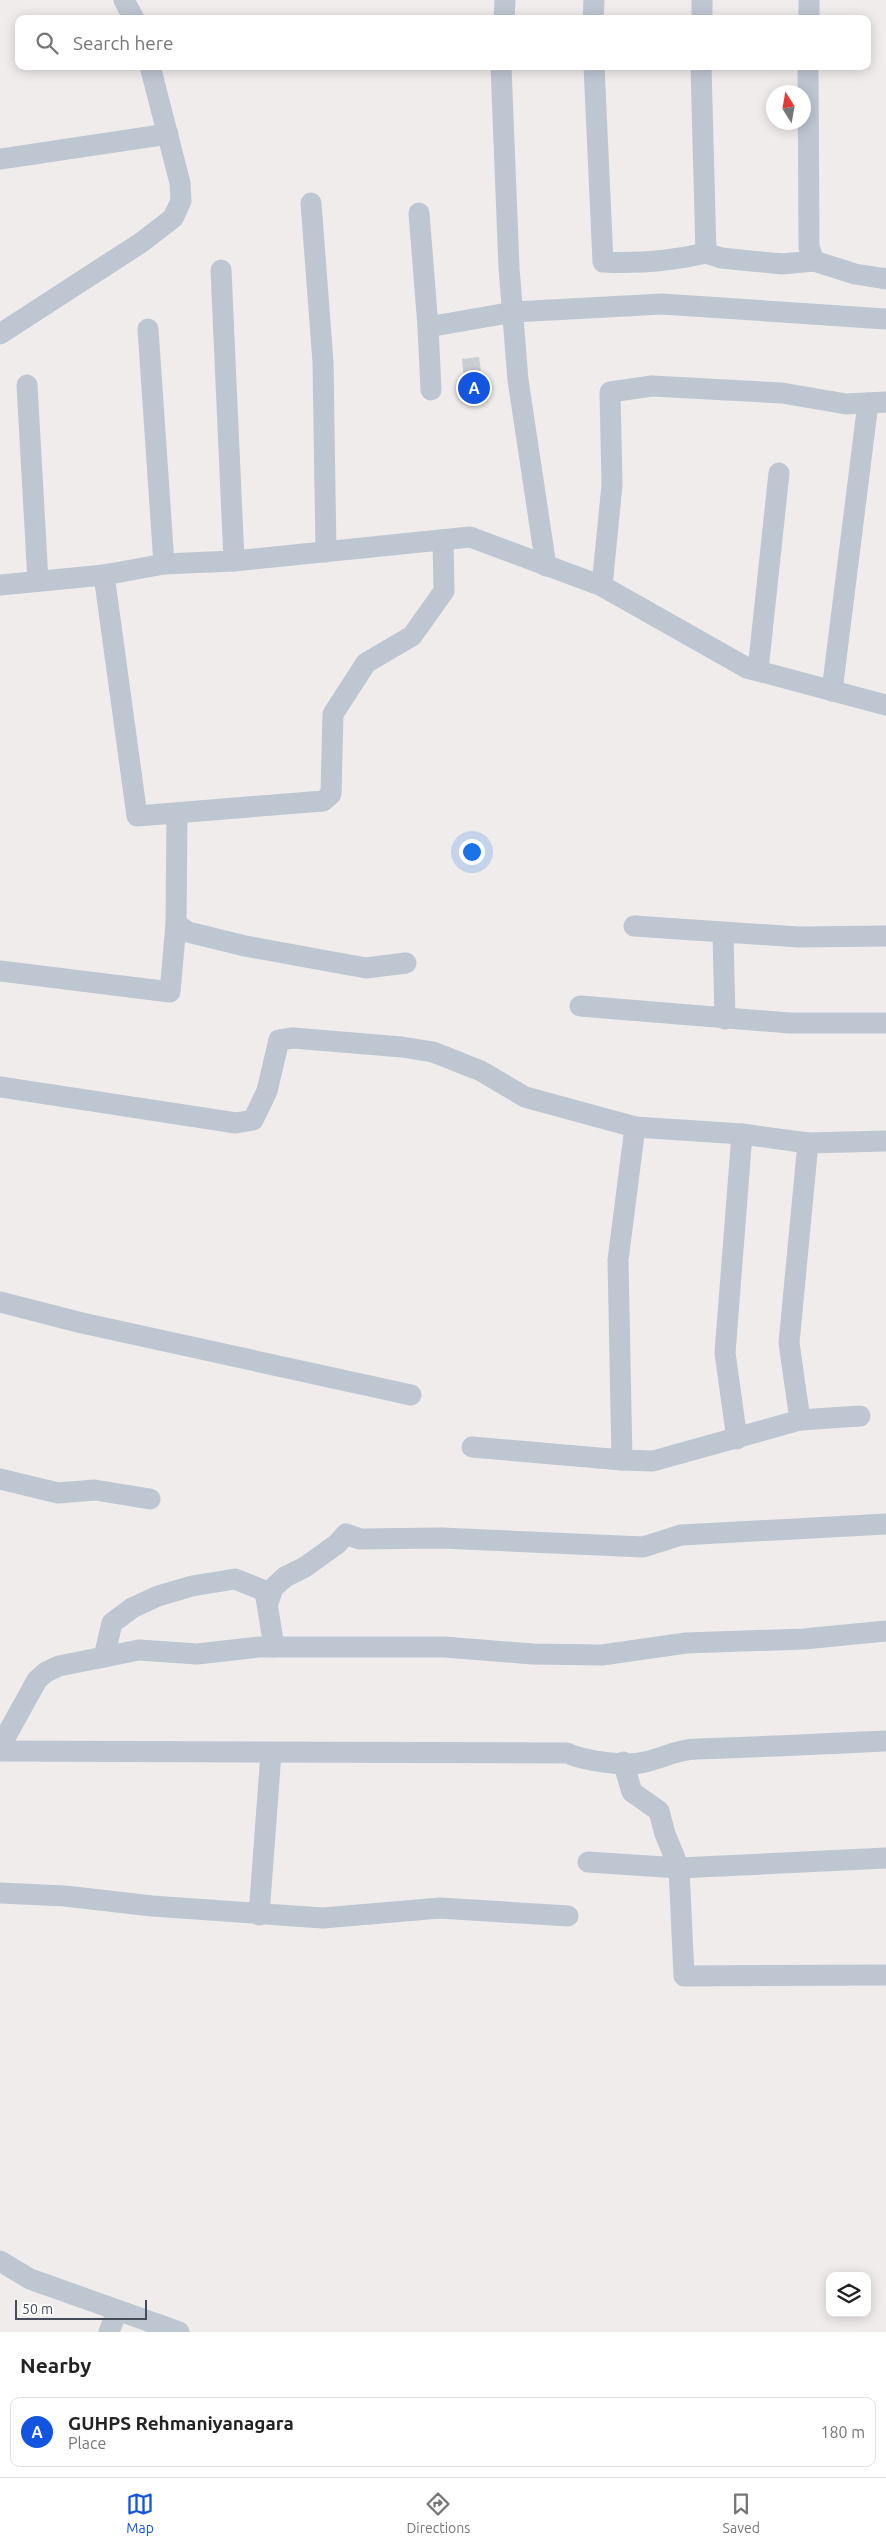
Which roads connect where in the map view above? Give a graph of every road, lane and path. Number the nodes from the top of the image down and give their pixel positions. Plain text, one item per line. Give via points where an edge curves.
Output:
1 (124, 0) edge
2 (505, 0) edge
3 (594, 0) edge
4 (702, 0) edge
5 (809, 0) edge
6 (132, 15) edge
7 (504, 15) edge
8 (593, 15) edge
9 (702, 15) edge
10 (809, 15) edge
11 (151, 70) edge
12 (501, 70) edge
13 (594, 70) edge
14 (701, 70) edge
15 (808, 70) edge
16 (168, 134) junction
17 (0, 159) edge
18 (311, 203) dead end
19 (419, 213) dead end
20 (706, 253) junction
21 (814, 261) junction
22 (221, 270) dead end
23 (886, 279) edge
24 (514, 312) junction
25 (886, 319) edge
26 (428, 327) junction
27 (148, 329) dead end
28 (0, 334) edge
29 (27, 384) dead end
30 (431, 390) dead end
31 (877, 402) edge
32 (779, 473) dead end
33 (443, 540) junction
34 (326, 552) junction
35 (234, 561) junction
36 (164, 564) junction
37 (546, 566) junction
38 (104, 575) junction
39 (38, 581) junction
40 (0, 585) edge
41 (602, 586) junction
42 (758, 670) junction
43 (832, 691) junction
44 (886, 705) edge
45 (177, 813) junction
46 (176, 924) junction
47 (634, 926) dead end
48 (723, 933) junction
49 (886, 936) edge
50 (406, 962) dead end
51 (0, 971) edge
52 (580, 1006) dead end
53 (725, 1019) junction
54 (886, 1023) edge
55 (0, 1087) edge
56 (635, 1127) junction
57 (742, 1134) junction
58 (886, 1141) edge
59 (808, 1143) junction
60 (0, 1302) edge
61 (411, 1395) dead end
62 (860, 1416) dead end
63 (800, 1420) junction
64 (738, 1439) junction
65 (472, 1447) dead end
66 (622, 1460) junction
67 (0, 1479) edge
68 (150, 1499) dead end
69 (886, 1524) edge
70 (268, 1602) junction
71 (886, 1631) edge
72 (274, 1647) junction
73 (104, 1657) junction
74 (886, 1741) edge
75 (0, 1747) edge
76 (0, 1751) edge
77 (271, 1753) junction
78 (623, 1762) junction
79 (886, 1858) edge
80 (588, 1862) dead end
81 (679, 1868) junction
82 (0, 1893) edge
83 (259, 1915) junction
84 (568, 1916) dead end
85 (886, 1975) edge
86 (0, 2261) edge
87 (117, 2311) junction
88 (109, 2332) edge
89 (179, 2332) edge

1 - 6 street
2 - 7 street
3 - 8 street
4 - 9 street
5 - 10 street
11 - 16 street
12 - 24 street
13 - 20 street via 603,262 668,262
14 - 20 street
15 - 21 street via 809,247
16 - 17 street
16 - 28 street via 180,183 181,201 173,218 142,242
18 - 34 street via 324,362
19 - 26 street
20 - 21 street via 721,258 782,264
21 - 23 street via 855,274
22 - 35 street
24 - 25 street via 662,304
24 - 26 street
24 - 37 street via 518,380
26 - 30 street
27 - 36 street
29 - 39 street
31 - 41 street via 846,404 782,393 652,386 610,392 612,485
31 - 43 street
32 - 42 street
33 - 34 street
33 - 37 street via 470,537
33 - 45 street via 444,591 412,636 366,663 333,714 331,794 323,801
34 - 35 street
35 - 36 street
36 - 38 street
37 - 41 street
38 - 39 street
38 - 45 street via 136,816
39 - 40 street
41 - 42 street via 748,668
42 - 43 street
43 - 44 street
45 - 46 street
46 - 50 street via 188,932 245,946 366,968
46 - 51 street via 170,992
47 - 48 street
48 - 49 street via 799,937
48 - 53 street
52 - 53 street
53 - 54 street
55 - 56 street via 236,1123 253,1120 267,1091 279,1040 293,1038 402,1046 433,1052 481,1071 525,1097
56 - 57 street
56 - 66 street via 618,1260
57 - 59 street
57 - 64 street via 725,1353
58 - 59 street
59 - 63 street via 789,1343
60 - 61 street
62 - 63 street
63 - 64 street
64 - 66 street via 653,1461
65 - 66 street
67 - 68 street via 58,1493 95,1490
69 - 70 street via 728,1530 681,1535 643,1547 442,1538 360,1539 346,1534 305,1567 285,1577 273,1588
70 - 72 street
70 - 73 street via 265,1591 236,1579 192,1586 158,1596 132,1608 112,1623
71 - 72 street via 686,1643 602,1655 444,1647
72 - 73 street via 197,1654 139,1650
73 - 75 street via 59,1666 46,1672 38,1680
74 - 78 street via 695,1749 645,1762
76 - 77 street
77 - 78 street via 567,1753 581,1760
77 - 83 street
78 - 81 street via 632,1792 659,1811
79 - 81 street
80 - 81 street
81 - 85 street via 684,1976
82 - 83 street
83 - 84 street via 323,1918 440,1908
86 - 87 street via 30,2279
87 - 88 street
87 - 89 street

